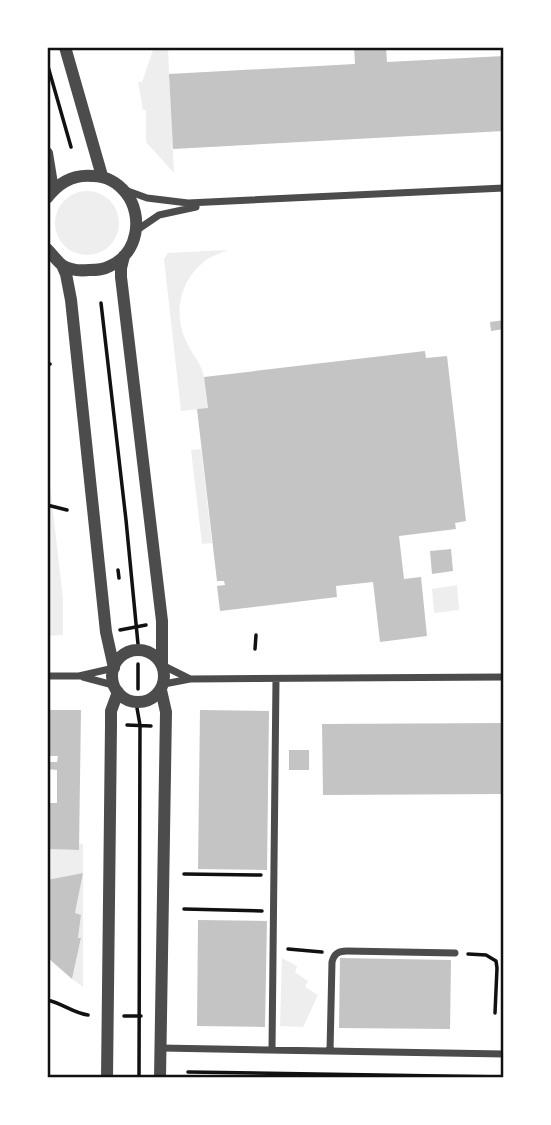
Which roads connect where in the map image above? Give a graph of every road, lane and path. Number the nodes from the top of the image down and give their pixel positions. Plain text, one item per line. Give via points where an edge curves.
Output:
1 (65, 47) edge
2 (47, 63) edge
3 (71, 146) dead end
4 (47, 153) edge
5 (102, 176) junction
6 (504, 188) edge
7 (124, 190) junction
8 (50, 194) edge
9 (218, 203) junction
10 (137, 230) junction
11 (47, 249) edge
12 (124, 256) junction
13 (62, 265) junction
14 (110, 302) dead end
15 (47, 505) edge
16 (67, 510) dead end
17 (155, 622) dead end
18 (138, 627) junction
19 (114, 631) dead end
20 (256, 635) dead end
21 (138, 644) dead end
22 (255, 649) dead end
23 (138, 664) dead end
24 (162, 665) junction
25 (114, 668) junction
26 (47, 676) edge
27 (79, 676) junction
28 (504, 677) edge
29 (276, 679) junction
30 (190, 680) junction
31 (162, 687) junction
32 (115, 689) junction
33 (138, 689) dead end
34 (138, 708) dead end
35 (118, 725) dead end
36 (140, 725) junction
37 (158, 726) dead end
38 (184, 874) dead end
39 (274, 875) junction
40 (184, 909) dead end
41 (274, 911) junction
42 (273, 948) junction
43 (455, 953) joint
44 (334, 956) junction
45 (47, 1000) edge
46 (495, 1013) dead end
47 (88, 1015) dead end
48 (115, 1016) dead end
49 (139, 1016) junction
50 (148, 1016) dead end
51 (161, 1048) junction
52 (272, 1050) junction
53 (330, 1051) junction
54 (504, 1054) edge
55 (188, 1072) dead end
56 (493, 1077) edge
57 (504, 1077) edge
58 (107, 1078) edge
59 (139, 1078) edge
60 (160, 1078) edge

1 - 5 street
2 - 3 path
4 - 8 street
5 - 7 street
5 - 8 street via 80,175
6 - 9 street
7 - 9 street via 148,198
7 - 10 street via 136,215
9 - 10 street via 159,215
10 - 12 street
11 - 13 street
12 - 13 street via 101,270
12 - 24 street via 121,277 162,621
13 - 25 street via 71,300 106,632
14 - 18 path via 101,303
15 - 16 path
17 - 18 path
18 - 19 path
18 - 21 path
20 - 22 path
23 - 33 path
24 - 25 street via 141,650 124,654
24 - 30 street
24 - 31 street
25 - 27 street
25 - 32 street
26 - 27 street
27 - 32 street
28 - 29 street
29 - 30 street
29 - 39 street
30 - 31 street
31 - 32 street via 147,701 138,702
31 - 51 street via 166,712
32 - 58 street via 111,711
34 - 36 path
35 - 36 path
36 - 37 path
36 - 49 path
38 - 39 path
39 - 41 street
40 - 41 path
41 - 42 street
42 - 44 path
42 - 52 street
43 - 44 street via 347,951
43 - 46 path via 486,955 496,961
44 - 53 street
45 - 47 path
48 - 49 path
49 - 50 path
49 - 59 path
51 - 52 street
51 - 60 street
52 - 53 street
53 - 54 street
55 - 56 path
56 - 57 path

